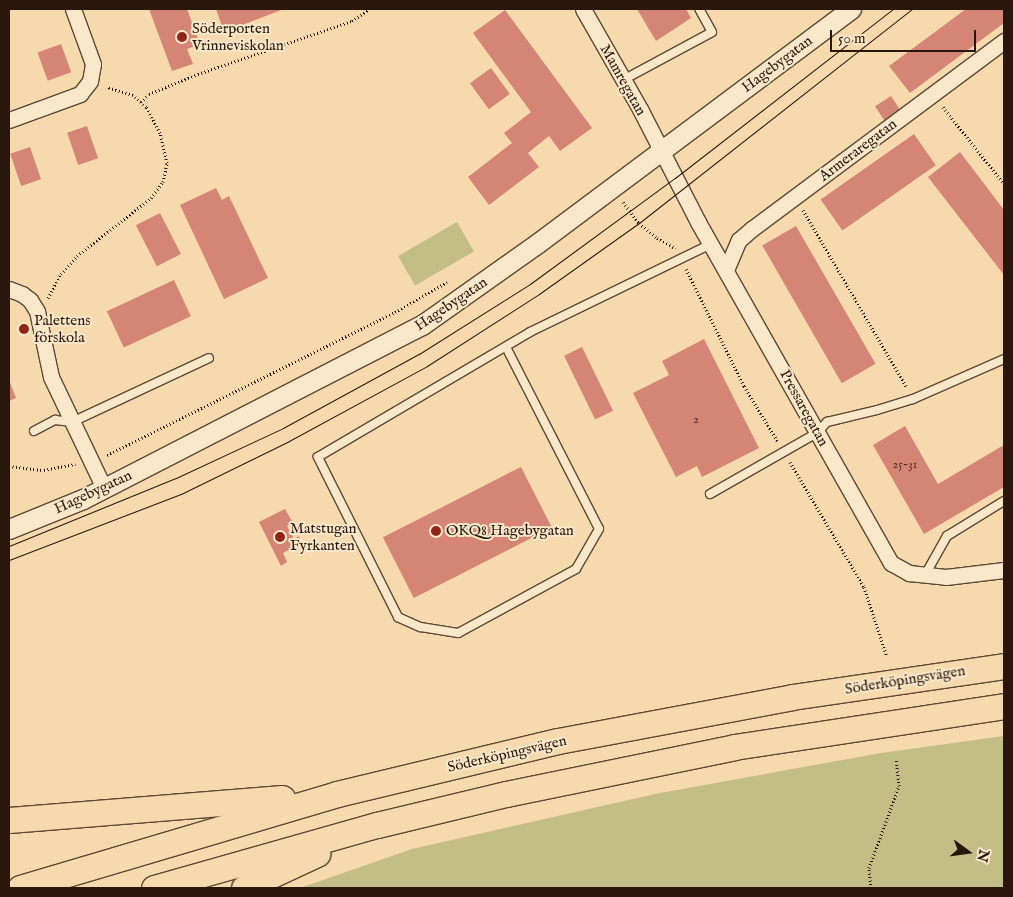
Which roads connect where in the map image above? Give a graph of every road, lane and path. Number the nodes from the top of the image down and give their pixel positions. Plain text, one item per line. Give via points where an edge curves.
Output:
1 (72, 9) edge
2 (369, 9) edge
3 (583, 9) edge
4 (699, 9) edge
5 (850, 9) edge
6 (1004, 41) edge
7 (90, 80) junction
8 (624, 80) junction
9 (933, 94) junction
10 (141, 102) junction
11 (9, 120) edge
12 (662, 151) junction
13 (1004, 184) edge
14 (613, 187) junction
15 (795, 197) junction
16 (711, 244) junction
17 (681, 258) junction
18 (726, 270) junction
19 (452, 279) dead end
20 (9, 289) edge
21 (42, 330) junction
22 (506, 347) junction
23 (209, 358) dead end
24 (1004, 359) edge
25 (913, 399) junction
26 (72, 422) junction
27 (34, 431) dead end
28 (818, 433) junction
29 (784, 453) junction
30 (92, 461) junction
31 (9, 466) edge
32 (104, 488) junction
33 (710, 494) dead end
34 (1004, 501) edge
35 (9, 529) edge
36 (1004, 570) edge
37 (925, 575) junction
38 (886, 654) dead end
39 (1004, 666) edge
40 (1004, 706) edge
41 (896, 759) dead end
42 (337, 794) junction
43 (9, 820) edge
44 (377, 825) junction
45 (20, 888) edge
46 (154, 888) edge
47 (244, 888) edge
48 (871, 888) edge

1 - 7 street via 93,64
2 - 10 path via 352,21 198,74 149,94
3 - 8 street, Mamregatan
4 - 8 lane via 712,32
5 - 12 street, Hagebygatan
6 - 9 street, Armeraregatan
7 - 10 path via 133,95
7 - 11 street via 80,94
8 - 12 street, Mamregatan
9 - 13 path
9 - 15 street, Armeraregatan
10 - 21 path via 160,134 167,163 163,182 151,198 77,256 61,274 50,292
12 - 14 street, Hagebygatan
12 - 16 street, Pressaregatan
14 - 17 path via 639,223 657,238 674,246
14 - 32 street, Hagebygatan via 422,325
15 - 18 street, Armeraregatan via 739,240
15 - 25 path
16 - 17 lane
16 - 18 street, Pressaregatan
17 - 22 lane
17 - 29 path via 744,386
18 - 28 street, Pressaregatan
19 - 30 path via 395,312
20 - 21 street via 30,300
21 - 26 street via 51,377
22 - 22 lane via 318,457 398,617 420,627 458,633 559,578 576,568 599,529
23 - 26 lane
24 - 25 lane
25 - 28 lane via 827,422
26 - 27 lane via 55,420
26 - 30 street
28 - 29 lane
28 - 37 street, Pressaregatan via 891,563 909,573
29 - 33 lane
29 - 38 path via 864,587
30 - 31 path via 44,470
30 - 32 street
32 - 35 street, Hagebygatan
34 - 37 lane via 947,536
36 - 37 street, Pressaregatan via 946,577
39 - 42 highway, Söderköpingsvägen via 924,676 664,720 558,741
40 - 44 highway via 734,747 506,794
41 - 48 path via 899,786 869,868
42 - 43 highway
42 - 45 highway, Söderköpingsvägen
44 - 46 highway
44 - 47 highway

